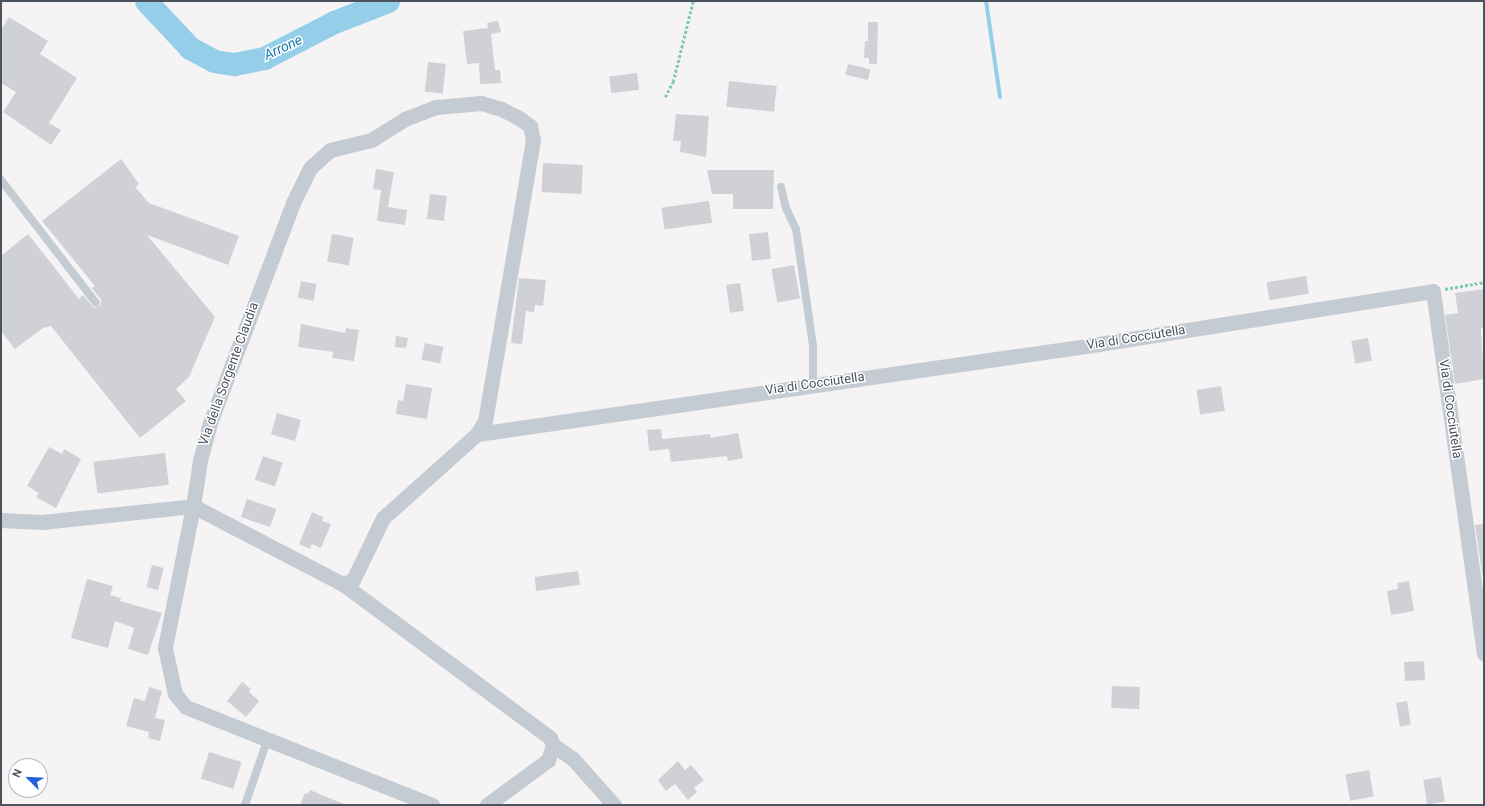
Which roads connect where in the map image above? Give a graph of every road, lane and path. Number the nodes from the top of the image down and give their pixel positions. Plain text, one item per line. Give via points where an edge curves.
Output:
1 (693, 1) edge
2 (665, 97) dead end
3 (1, 180) edge
4 (781, 187) dead end
5 (1484, 282) edge
6 (1433, 291) junction
7 (96, 303) dead end
8 (813, 384) junction
9 (477, 434) junction
10 (193, 506) junction
11 (1, 520) edge
12 (344, 584) junction
13 (1484, 653) edge
14 (268, 738) junction
15 (553, 745) junction
16 (245, 805) edge
17 (432, 805) edge
18 (487, 805) edge
19 (614, 805) edge

1 - 2 path via 673,82
3 - 7 lane
4 - 8 lane via 797,236 813,345
5 - 6 path
6 - 8 street, Via di Cocciutella via 1086,346
6 - 13 street, Via di Cocciutella
8 - 9 street, Via di Cocciutella
9 - 10 street, Via della Sorgente Claudia via 486,421 533,140 530,126 510,113 491,105 453,103 420,112 371,140 334,148 318,158 308,171 217,402 203,445
9 - 12 street via 383,518 358,575
10 - 11 street via 42,522
10 - 12 street
10 - 14 street, Via della Sorgente Claudia via 165,648 175,694 186,707
12 - 15 street via 432,652 544,732
14 - 16 lane
14 - 17 street, Via della Sorgente Claudia
15 - 18 street via 548,760
15 - 19 street via 573,759

